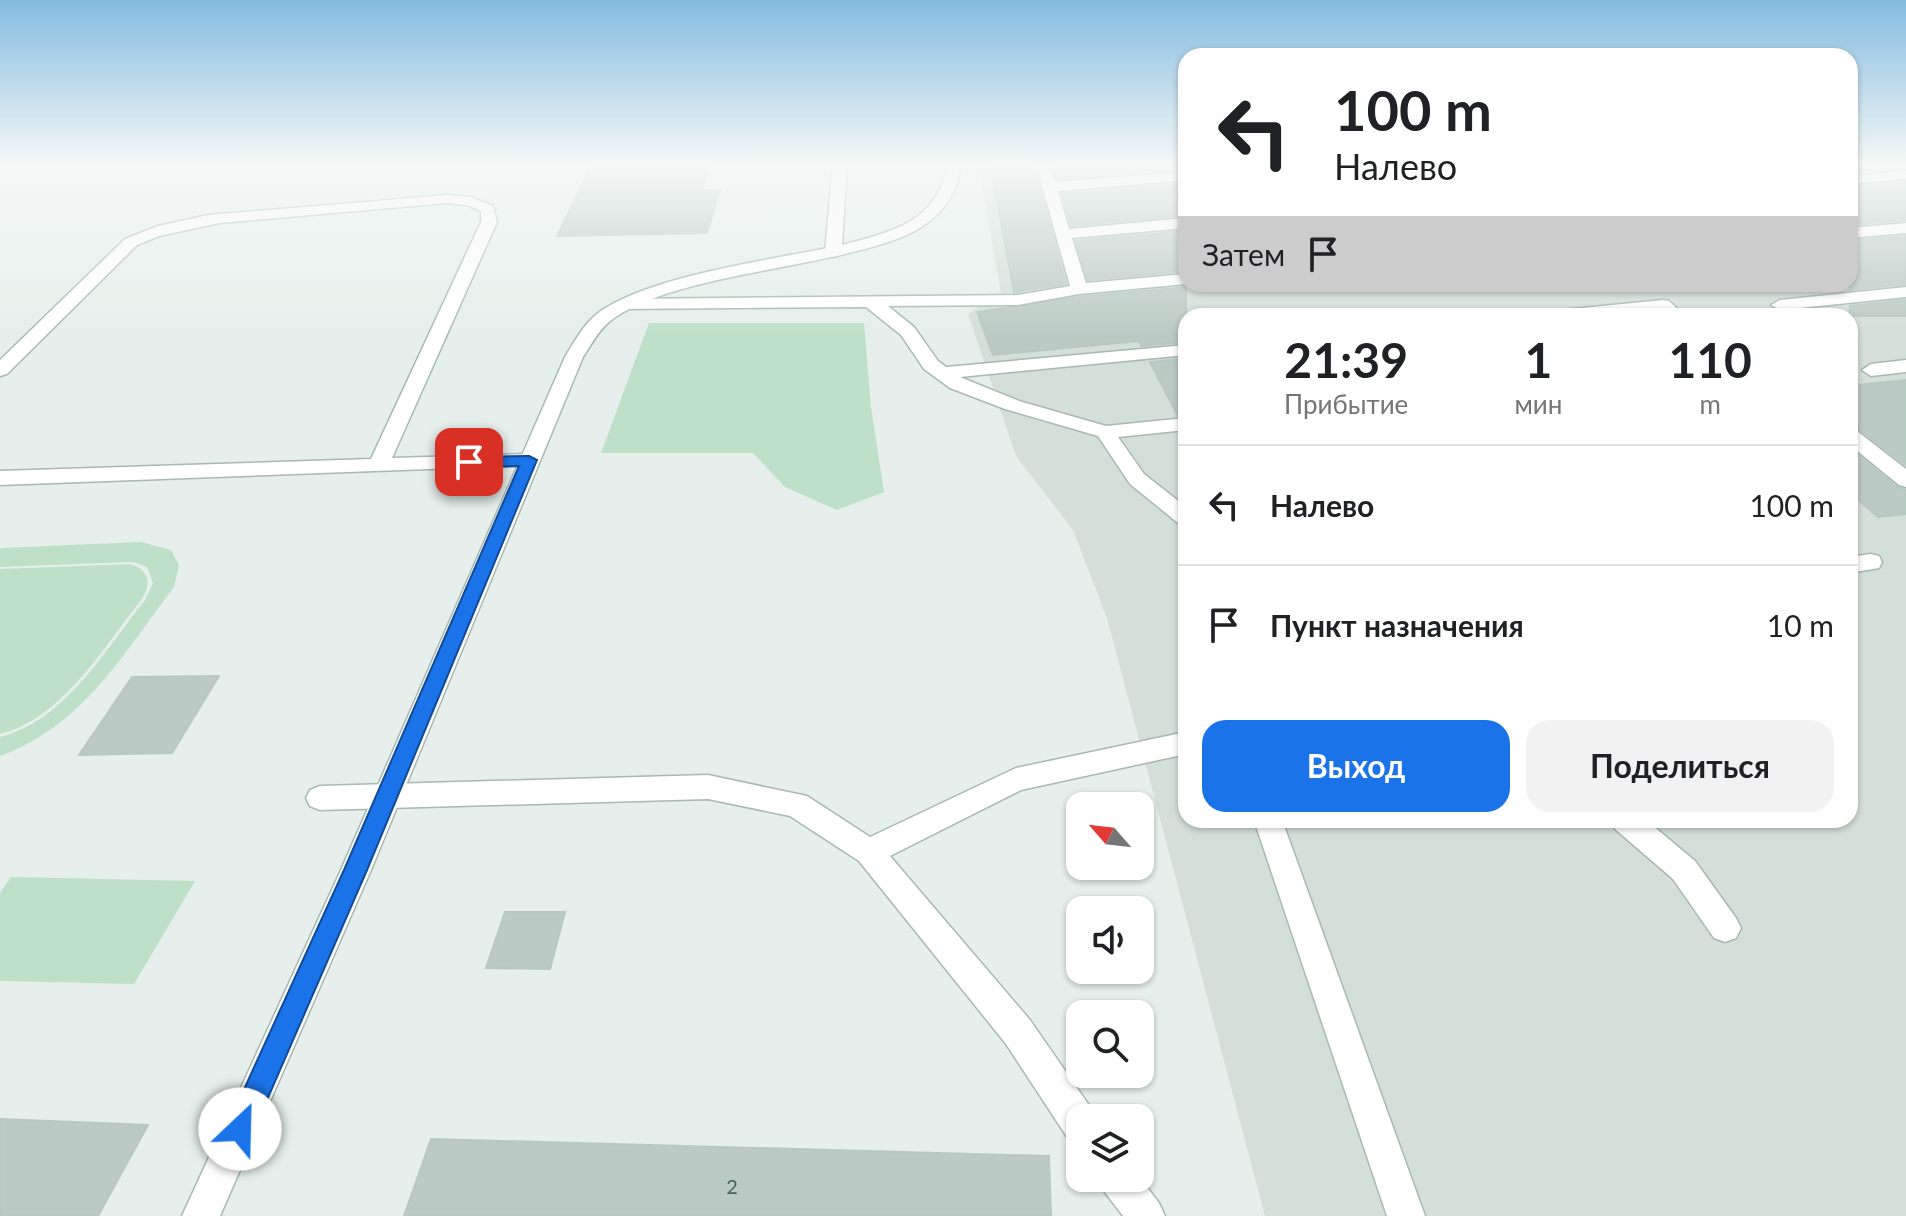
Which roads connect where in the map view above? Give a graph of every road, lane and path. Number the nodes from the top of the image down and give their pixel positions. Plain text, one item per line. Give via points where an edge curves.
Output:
1 (200, 221) edge
2 (489, 221) edge
3 (835, 221) edge
4 (923, 221) edge
5 (1059, 221) edge
6 (1178, 224) edge
7 (1906, 228) edge
8 (1858, 232) edge
9 (1063, 234) junction
10 (833, 252) junction
11 (1178, 280) edge
12 (1079, 289) junction
13 (1906, 292) edge
14 (870, 301) junction
15 (624, 304) junction
16 (1780, 305) dead end
17 (1632, 308) edge
18 (1667, 308) edge
19 (1178, 351) edge
20 (1906, 366) edge
21 (0, 370) edge
22 (1871, 370) dead end
23 (943, 373) junction
24 (1178, 425) edge
25 (1105, 432) junction
26 (1858, 441) edge
27 (529, 460) junction
28 (379, 465) junction
29 (0, 478) edge
30 (1906, 480) edge
31 (1178, 512) edge
32 (1178, 745) edge
33 (388, 794) junction
34 (320, 798) dead end
35 (1271, 828) edge
36 (1634, 828) edge
37 (869, 852) junction
38 (1725, 928) dead end
39 (1067, 1104) edge
40 (1128, 1192) edge
41 (201, 1216) edge
42 (1146, 1216) edge
43 (1406, 1216) edge

1 - 21 street via 131,242
2 - 28 street
3 - 10 street
4 - 10 street
5 - 9 street
6 - 9 street
7 - 8 street
9 - 12 street
10 - 15 street
11 - 12 street
12 - 14 street via 1018,300
13 - 16 street
14 - 15 street
14 - 23 street via 908,331 931,365
15 - 27 street via 604,317 574,357
17 - 18 street
19 - 23 street
20 - 22 street
23 - 25 street via 957,384 1012,405
24 - 25 street
25 - 31 street via 1137,479
26 - 30 street
27 - 28 street
27 - 33 street
28 - 29 street
32 - 37 street via 1016,780
33 - 34 street
33 - 37 street via 708,787 797,805
33 - 41 street
35 - 43 street
36 - 38 street via 1684,870
37 - 39 street via 1018,1032
40 - 42 street

